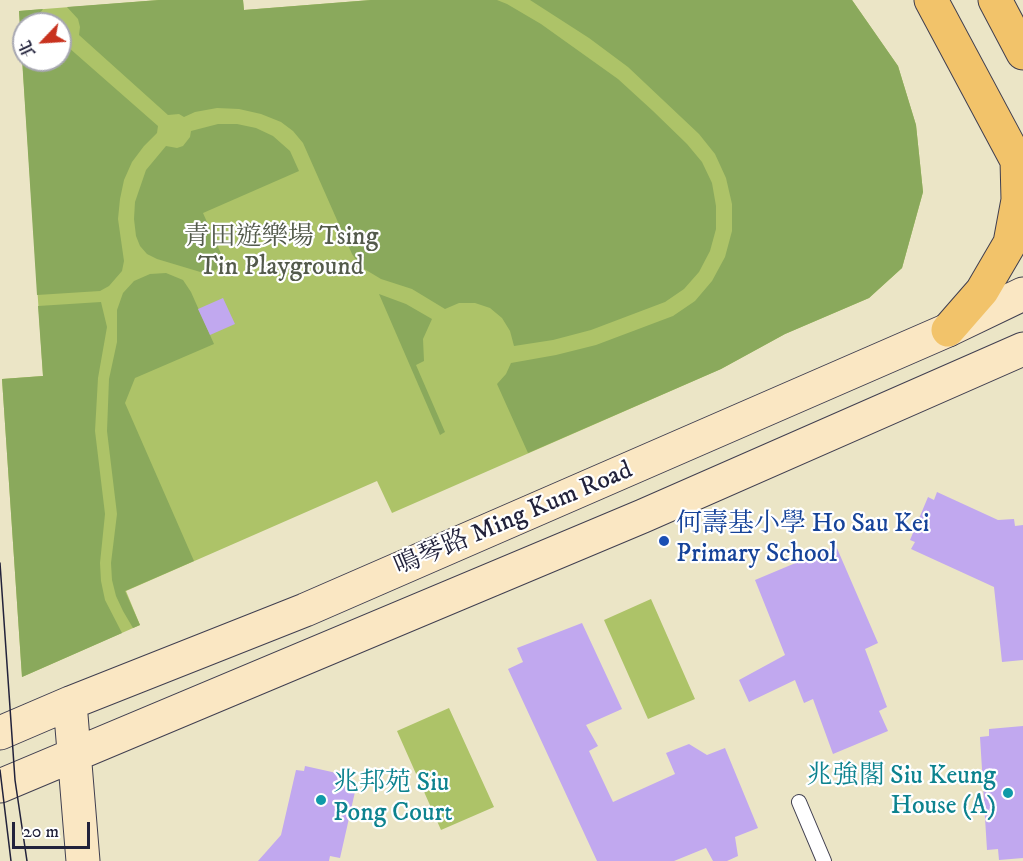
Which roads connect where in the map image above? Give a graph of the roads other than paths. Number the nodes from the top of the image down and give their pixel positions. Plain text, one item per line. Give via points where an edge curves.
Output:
1 (931, 0) edge
2 (994, 0) edge
3 (1023, 53) edge
4 (1020, 166) edge
5 (1023, 294) edge
6 (948, 330) junction
7 (1023, 349) edge
8 (70, 703) junction
9 (0, 733) edge
10 (74, 755) junction
11 (0, 786) edge
12 (799, 802) dead end
13 (83, 861) edge
14 (824, 861) edge

1 - 4 main road
2 - 3 main road
4 - 6 main road via 1010,243 982,291
5 - 6 main road, 鳴琴路 Ming Kum Road
6 - 8 main road, 鳴琴路 Ming Kum Road via 305,610
7 - 10 main road, 鳴琴路 Ming Kum Road via 643,516
8 - 9 main road, 鳴琴路 Ming Kum Road
8 - 10 main road
10 - 11 main road, 鳴琴路 Ming Kum Road
10 - 13 main road
12 - 14 lane

